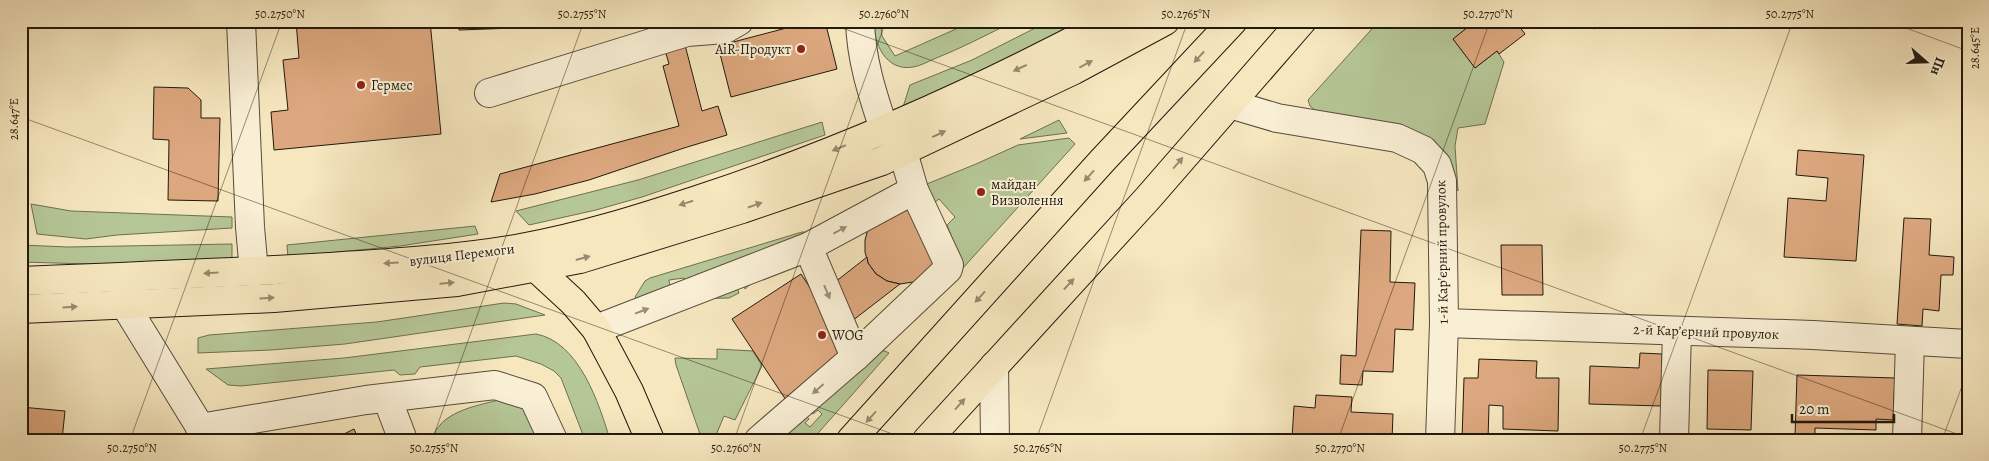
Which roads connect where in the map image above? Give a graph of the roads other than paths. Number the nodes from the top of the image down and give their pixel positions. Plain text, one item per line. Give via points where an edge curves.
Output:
1 (241, 21) edge
2 (739, 21) edge
3 (860, 21) edge
4 (1110, 21) edge
5 (1165, 21) edge
6 (1233, 21) edge
7 (1302, 21) edge
8 (489, 92) dead end
9 (1230, 104) junction
10 (884, 129) junction
11 (904, 152) junction
12 (914, 190) junction
13 (808, 247) junction
14 (531, 257) junction
15 (254, 272) junction
16 (131, 277) junction
17 (21, 282) edge
18 (125, 305) junction
19 (21, 309) edge
20 (1444, 323) junction
21 (596, 328) junction
22 (1677, 331) junction
23 (1910, 341) junction
24 (1968, 344) edge
25 (855, 357) junction
26 (994, 366) junction
27 (387, 398) junction
28 (204, 434) edge
29 (403, 440) edge
30 (553, 440) edge
31 (650, 440) edge
32 (759, 440) edge
33 (851, 440) edge
34 (927, 440) edge
35 (995, 440) edge
36 (1440, 440) edge
37 (1674, 440) edge
38 (1907, 440) edge

1 - 15 street
2 - 8 street via 725,29 687,32
3 - 10 street via 866,73
4 -> 10 main road via 1033,62
11 -> 5 main road via 1074,70
6 -> 33 main road
7 - 9 main road
9 - 20 street, 1-й Карʼєрний провулок via 1277,118 1397,138 1423,150 1437,164 1442,181
26 -> 9 main road
10 -> 14 main road, вулиця Перемоги via 761,179 578,236
11 - 12 street
14 -> 11 main road via 580,259 742,209
13 -> 12 street
12 - 25 street via 948,269
21 -> 13 street
13 -> 25 street
14 -> 15 main road, вулиця Перемоги
18 -> 14 main road, вулиця Перемоги via 274,298 457,282
14 - 21 main road
15 -> 16 main road, вулиця Перемоги
16 - 17 main road, вулиця Перемоги
16 - 18 street
19 -> 18 main road, вулиця Перемоги
18 - 28 street
20 - 22 street, 2-й Карʼєрний провулок
20 - 36 street, 1-й Карʼєрний провулок
21 - 31 main road via 630,391
22 - 23 street, 2-й Карʼєрний провулок
22 - 37 street
23 - 24 street, 2-й Карʼєрний провулок
23 - 38 street
25 -> 32 street
34 -> 26 main road
26 - 35 street
27 - 28 street
27 - 29 street
27 - 30 street via 495,385 533,397

